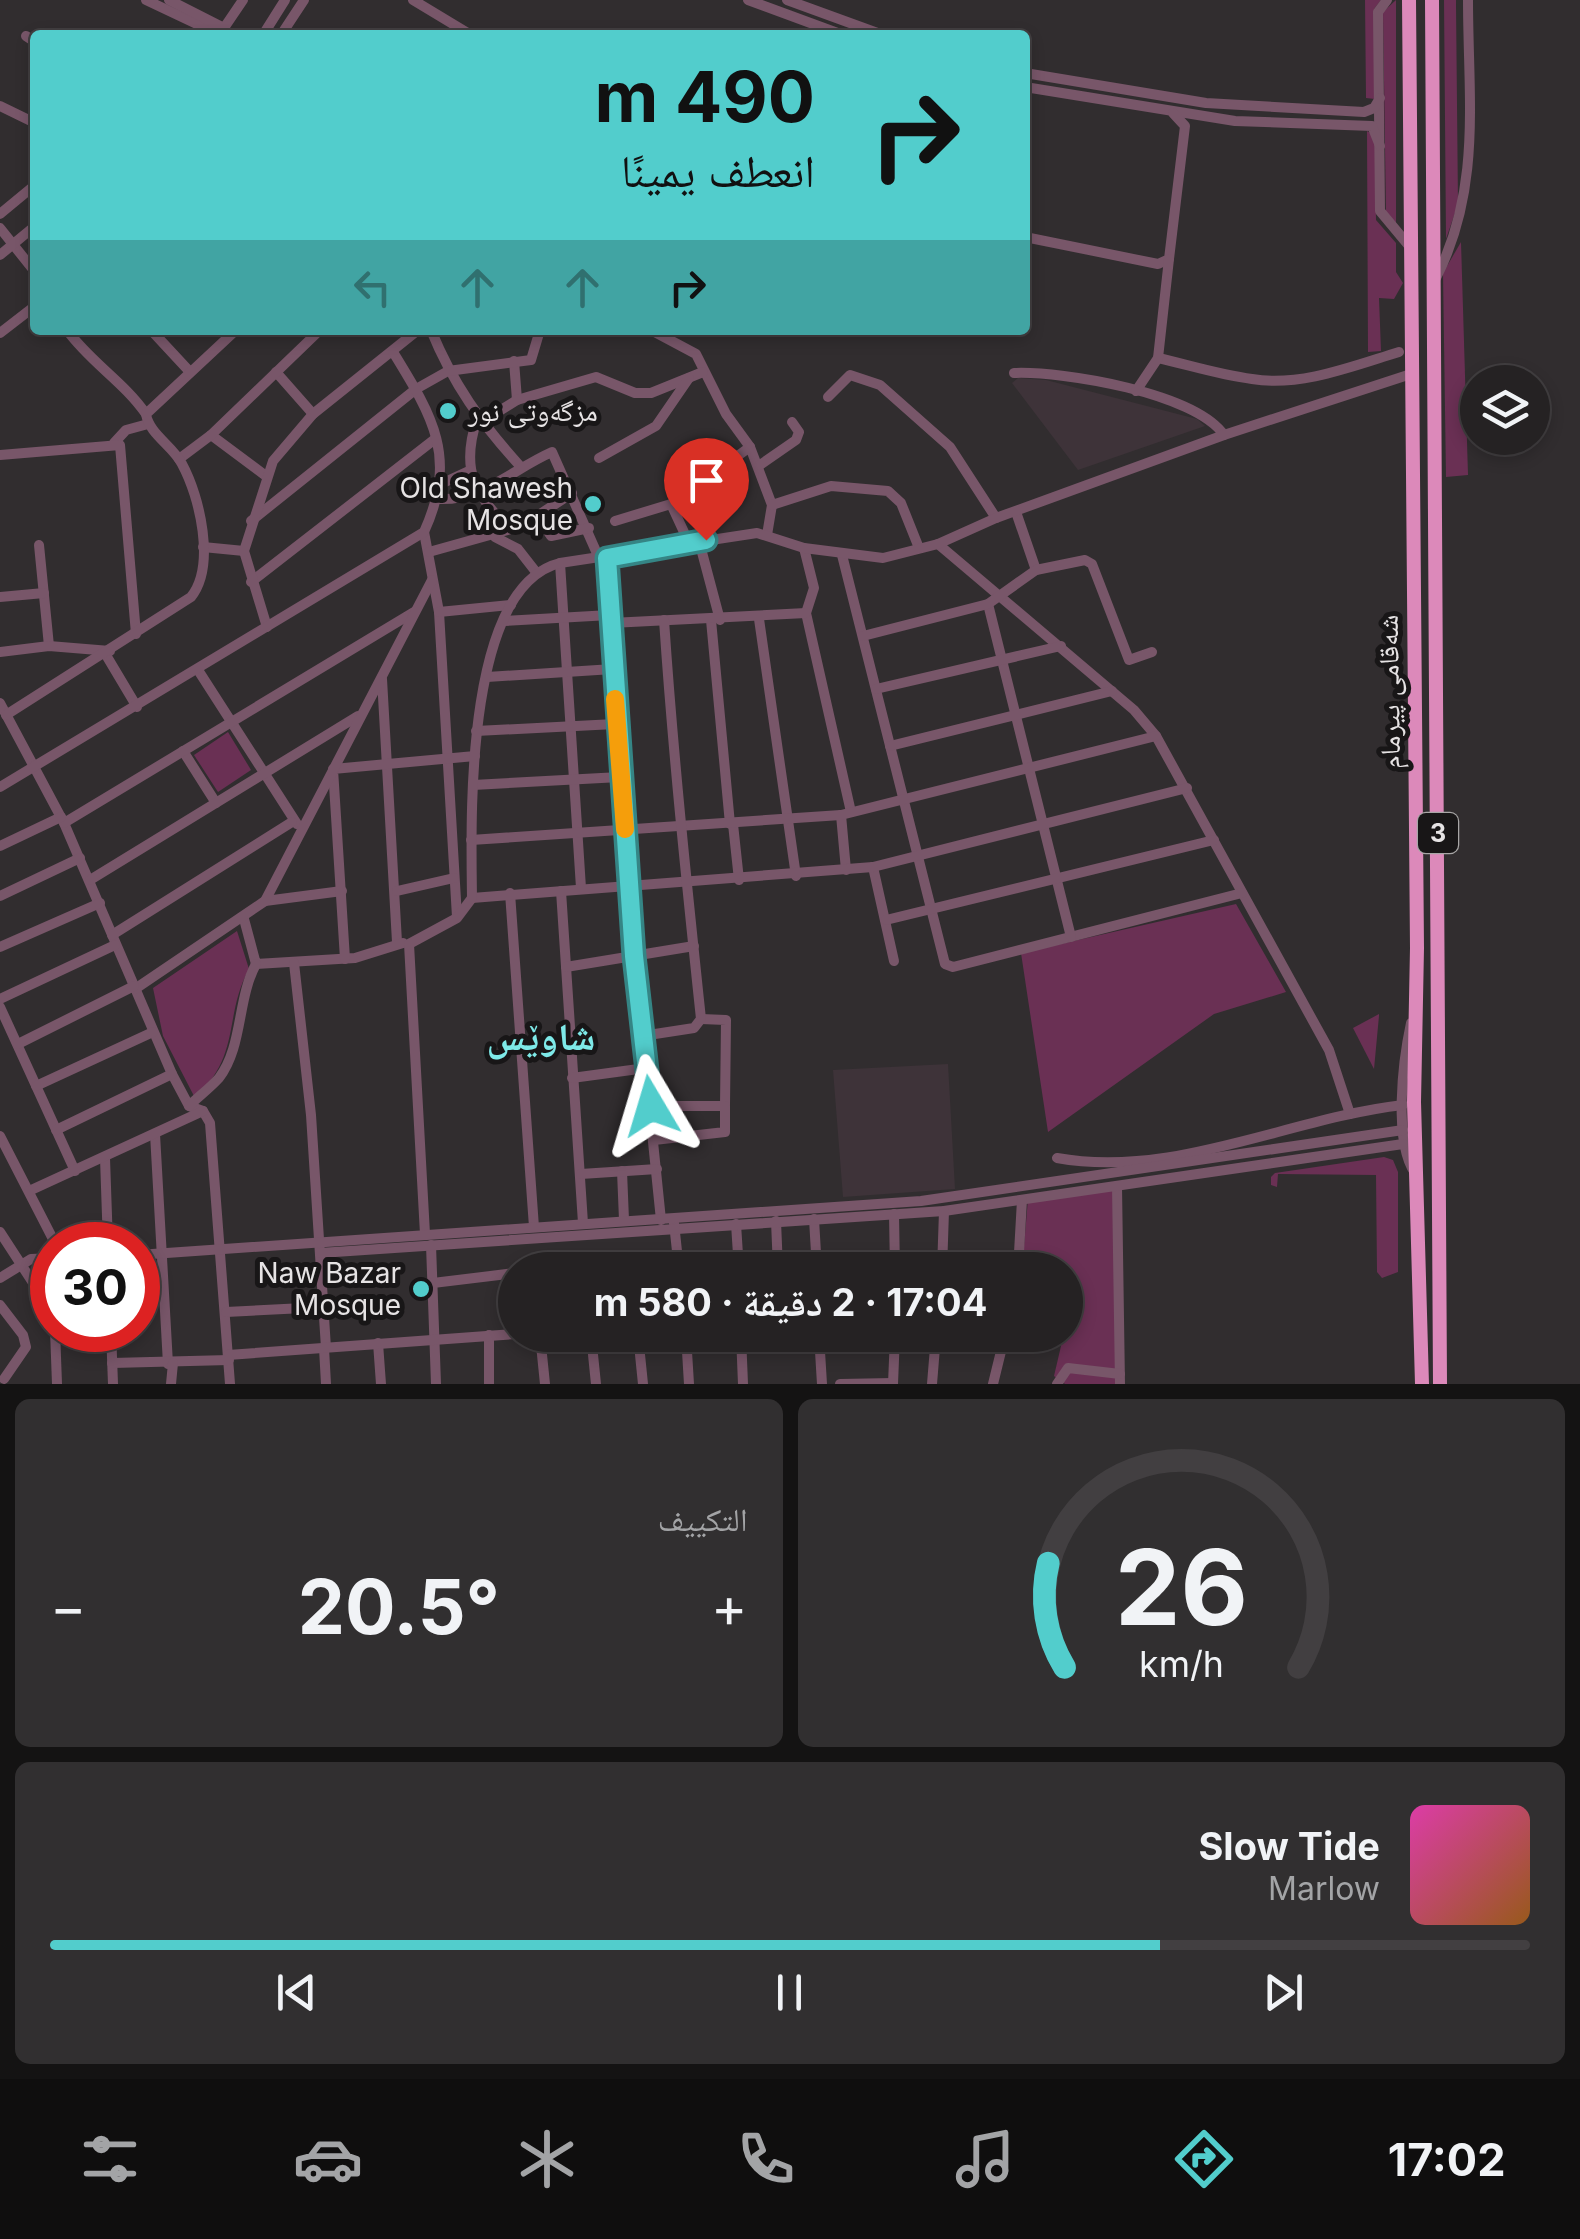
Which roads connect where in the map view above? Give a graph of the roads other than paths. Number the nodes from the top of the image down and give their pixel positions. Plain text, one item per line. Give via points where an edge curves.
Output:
1 (146, 0) edge
2 (243, 0) edge
3 (285, 0) edge
4 (304, 0) edge
5 (413, 0) edge
6 (787, 0) edge
7 (1387, 0) edge
8 (1409, 0) edge
9 (1432, 0) edge
10 (1468, 0) edge
11 (754, 1) edge
12 (176, 2) edge
13 (199, 30) edge
14 (266, 30) edge
15 (284, 30) edge
16 (463, 30) edge
17 (830, 30) edge
18 (870, 30) edge
19 (1030, 74) edge
20 (1030, 88) edge
21 (1380, 98) junction
22 (1227, 104) junction
23 (0, 106) edge
24 (1274, 107) junction
25 (1172, 112) junction
26 (1202, 116) junction
27 (1224, 119) junction
28 (30, 121) edge
29 (1289, 123) junction
30 (1380, 146) junction
31 (1184, 154) junction
32 (30, 189) edge
33 (0, 214) edge
34 (0, 228) edge
35 (30, 230) edge
36 (1030, 238) edge
37 (13, 244) junction
38 (1410, 247) junction
39 (0, 255) edge
40 (1169, 259) junction
41 (30, 266) edge
42 (1433, 282) junction
43 (30, 310) edge
44 (0, 332) edge
45 (71, 335) edge
46 (157, 335) edge
47 (226, 335) edge
48 (315, 335) edge
49 (412, 335) edge
50 (434, 335) edge
51 (538, 335) edge
52 (662, 335) edge
53 (393, 352) junction
54 (1400, 352) dead end
55 (1158, 358) junction
56 (514, 362) junction
57 (448, 371) junction
58 (190, 372) junction
59 (276, 372) junction
60 (703, 372) junction
61 (1014, 372) dead end
62 (1411, 374) junction
63 (689, 378) junction
64 (416, 389) junction
65 (1136, 391) junction
66 (828, 397) dead end
67 (517, 400) junction
68 (313, 414) junction
69 (147, 419) junction
70 (479, 421) junction
71 (792, 422) dead end
72 (211, 435) junction
73 (1224, 435) junction
74 (436, 438) junction
75 (114, 443) junction
76 (750, 447) junction
77 (0, 455) edge
78 (599, 458) dead end
79 (179, 459) junction
80 (760, 464) junction
81 (520, 466) junction
82 (472, 470) junction
83 (266, 476) junction
84 (443, 483) junction
85 (572, 493) junction
86 (476, 495) junction
87 (439, 499) junction
88 (671, 504) junction
89 (772, 505) junction
90 (1016, 512) junction
91 (538, 517) junction
92 (996, 518) junction
93 (615, 521) dead end
94 (250, 522) junction
95 (589, 528) junction
96 (509, 530) junction
97 (424, 532) junction
98 (767, 535) junction
99 (494, 537) junction
100 (694, 542) junction
101 (938, 544) junction
102 (39, 545) dead end
103 (203, 547) junction
104 (804, 548) junction
105 (919, 548) junction
106 (244, 550) junction
107 (428, 552) junction
108 (842, 555) junction
109 (603, 558) junction
110 (560, 563) junction
111 (1036, 570) junction
112 (536, 572) junction
113 (432, 580) junction
114 (251, 582) junction
115 (44, 593) junction
116 (1004, 596) junction
117 (0, 598) edge
118 (988, 604) junction
119 (511, 606) junction
120 (414, 612) junction
121 (439, 612) junction
122 (806, 613) junction
123 (610, 619) junction
124 (759, 619) junction
125 (566, 620) junction
126 (664, 620) junction
127 (715, 620) junction
128 (505, 621) junction
129 (267, 627) junction
130 (136, 634) junction
131 (863, 636) junction
132 (49, 646) junction
133 (1062, 646) junction
134 (0, 652) edge
135 (1152, 652) dead end
136 (109, 653) junction
137 (1004, 659) junction
138 (198, 670) junction
139 (614, 670) junction
140 (567, 672) junction
141 (382, 675) junction
142 (487, 677) junction
143 (876, 690) junction
144 (1112, 690) junction
145 (138, 707) junction
146 (3, 709) edge
147 (1016, 714) junction
148 (362, 715) junction
149 (230, 722) junction
150 (616, 724) junction
151 (571, 726) junction
152 (476, 732) junction
153 (1156, 736) junction
154 (890, 746) junction
155 (184, 751) junction
156 (474, 756) junction
157 (446, 757) junction
158 (388, 764) junction
159 (36, 768) junction
160 (333, 769) junction
161 (1030, 769) junction
162 (262, 774) junction
163 (620, 778) junction
164 (575, 781) junction
165 (473, 785) junction
166 (0, 787) edge
167 (1186, 788) junction
168 (903, 799) junction
169 (216, 803) junction
170 (846, 813) junction
171 (63, 820) junction
172 (788, 820) junction
173 (292, 822) junction
174 (731, 824) junction
175 (1043, 824) junction
176 (304, 826) junction
177 (678, 829) junction
178 (625, 832) junction
179 (579, 834) junction
180 (472, 840) junction
181 (1214, 840) junction
182 (0, 846) edge
183 (917, 855) junction
184 (80, 858) junction
185 (873, 867) junction
186 (846, 870) junction
187 (796, 876) junction
188 (454, 878) junction
189 (1056, 879) junction
190 (90, 880) junction
191 (740, 880) junction
192 (686, 882) junction
193 (629, 887) junction
194 (581, 888) junction
195 (342, 891) junction
196 (397, 891) junction
197 (561, 891) junction
198 (510, 892) junction
199 (1242, 893) junction
200 (0, 896) edge
201 (472, 898) junction
202 (266, 901) junction
203 (100, 902) junction
204 (931, 909) junction
205 (457, 918) junction
206 (244, 920) junction
207 (886, 920) junction
208 (1072, 937) junction
209 (114, 940) junction
210 (403, 943) junction
211 (694, 946) junction
212 (0, 947) edge
213 (634, 956) junction
214 (345, 958) junction
215 (894, 961) dead end
216 (294, 963) junction
217 (256, 964) junction
218 (566, 967) junction
219 (134, 988) junction
220 (0, 1000) edge
221 (0, 1007) edge
222 (1416, 1008) junction
223 (701, 1019) junction
224 (153, 1032) junction
225 (642, 1036) junction
226 (18, 1044) junction
227 (646, 1068) junction
228 (172, 1074) junction
229 (572, 1078) junction
230 (36, 1086) junction
231 (1404, 1104) junction
232 (724, 1105) junction
233 (189, 1106) junction
234 (651, 1106) junction
235 (203, 1110) junction
236 (1350, 1114) junction
237 (56, 1130) junction
238 (1402, 1130) junction
239 (155, 1134) junction
240 (0, 1136) edge
241 (654, 1140) junction
242 (1403, 1144) junction
243 (105, 1158) junction
244 (1057, 1158) dead end
245 (657, 1169) junction
246 (75, 1171) junction
247 (622, 1171) junction
248 (581, 1174) junction
249 (1417, 1175) junction
250 (1117, 1186) junction
251 (29, 1191) junction
252 (992, 1198) junction
253 (1022, 1200) junction
254 (944, 1211) junction
255 (894, 1214) junction
256 (814, 1219) junction
257 (624, 1220) junction
258 (776, 1221) junction
259 (44, 1222) edge
260 (107, 1222) edge
261 (668, 1222) junction
262 (583, 1223) junction
263 (736, 1224) junction
264 (534, 1227) junction
265 (0, 1232) edge
266 (428, 1240) junction
267 (320, 1248) junction
268 (220, 1249) junction
269 (675, 1252) edge
270 (739, 1252) edge
271 (777, 1252) edge
272 (815, 1252) edge
273 (895, 1252) edge
274 (942, 1252) edge
275 (1019, 1252) edge
276 (160, 1253) edge
277 (164, 1253) junction
278 (30, 1262) edge
279 (22, 1264) junction
280 (498, 1274) edge
281 (30, 1277) edge
282 (0, 1278) edge
283 (433, 1283) junction
284 (0, 1305) edge
285 (324, 1307) junction
286 (226, 1312) junction
287 (489, 1335) junction
288 (498, 1335) edge
289 (433, 1339) junction
290 (378, 1343) junction
291 (325, 1348) junction
292 (56, 1352) edge
293 (112, 1352) edge
294 (542, 1352) edge
295 (592, 1352) edge
296 (640, 1352) edge
297 (687, 1352) edge
298 (742, 1352) edge
299 (820, 1352) edge
300 (894, 1352) edge
301 (935, 1352) edge
302 (1000, 1352) edge
303 (228, 1357) junction
304 (112, 1363) junction
305 (170, 1364) junction
306 (3, 1379) edge
307 (1120, 1379) edge
308 (57, 1384) edge
309 (113, 1384) edge
310 (171, 1384) edge
311 (230, 1384) edge
312 (326, 1384) edge
313 (381, 1384) edge
314 (436, 1384) edge
315 (489, 1384) edge
316 (545, 1384) edge
317 (596, 1384) edge
318 (644, 1384) edge
319 (689, 1384) edge
320 (744, 1384) edge
321 (822, 1384) edge
322 (840, 1384) edge
323 (893, 1384) edge
324 (932, 1384) edge
325 (992, 1384) edge
326 (1057, 1384) edge
327 (1422, 1384) edge
328 (1440, 1384) edge

1 - 13 street
2 - 12 street via 224,28
3 - 14 street
4 - 15 street
5 - 16 street
6 - 18 street
7 - 21 street via 1378,12
8 - 38 highway, شەقامی پیرمام / 3
9 - 42 highway, شەقامی پیرمام / 3
10 - 42 street via 1468,181 1461,222
11 - 17 street
19 - 22 street
20 - 25 street
21 - 24 street via 1364,112
21 - 30 street
22 - 24 street
22 - 27 street via 1256,115
23 - 28 street
24 - 29 street via 1266,118
25 - 26 street
25 - 31 street via 1184,123
26 - 27 street
26 - 31 street via 1190,126
27 - 29 street
29 - 30 street via 1372,126
30 - 38 street via 1380,214
31 - 40 street
32 - 33 street
34 - 37 street
35 - 37 street
36 - 40 street via 1158,264
37 - 39 street
37 - 41 street
38 - 62 highway, شەقامی پیرمام / 3
40 - 55 street
42 - 328 highway, شەقامی پیرمام / 3
43 - 44 street
45 - 69 street
46 - 58 street
47 - 58 street
48 - 59 street
49 - 53 street
50 - 57 street
51 - 56 street via 531,360
52 - 60 street via 690,348
53 - 64 street
53 - 68 street
54 - 55 street via 1286,380 1254,380
55 - 65 street
56 - 57 street
56 - 67 street
57 - 64 street
57 - 70 street
58 - 69 street
59 - 68 street
59 - 72 street
60 - 63 street
60 - 76 street
61 - 65 street
62 - 73 street
62 - 222 highway, شەقامی پیرمام / 3
63 - 67 street via 635,393 596,377
63 - 78 street via 656,426
64 - 74 street
64 - 94 street
65 - 73 street via 1214,420
66 - 92 street via 850,375 880,385 950,447
67 - 70 street
68 - 83 street
69 - 75 street
69 - 79 street
70 - 81 street
70 - 82 street via 470,442
71 - 80 street via 796,440
72 - 79 street
72 - 83 street
73 - 90 street
74 - 84 street
74 - 114 street
75 - 77 street
75 - 130 street via 122,450
76 - 80 street
76 - 88 street
79 - 103 street
80 - 89 street
81 - 85 street via 552,452
81 - 86 street
82 - 84 street
82 - 86 street
83 - 94 street
84 - 87 street
85 - 91 street
85 - 95 street
86 - 87 street
86 - 96 street
87 - 97 street
88 - 93 street
88 - 100 street
89 - 98 street
89 - 105 street via 830,486 888,491 901,504
90 - 92 street
90 - 111 street
91 - 95 street via 551,536
91 - 96 street
92 - 101 street
94 - 106 street
95 - 109 street
96 - 99 street
97 - 107 street
97 - 129 street
98 - 100 street
98 - 104 street
99 - 107 street
99 - 112 street via 518,549
100 - 109 street
100 - 127 street
101 - 105 street
101 - 116 street
102 - 115 street
103 - 106 street
103 - 130 street via 201,585
104 - 108 street
104 - 122 street via 814,588
105 - 108 street via 883,558
106 - 114 street
107 - 113 street
108 - 131 street
109 - 110 street
109 - 123 street
110 - 112 street
110 - 125 street
111 - 116 street
111 - 135 street via 1070,559 1092,564 1129,660
112 - 119 street
113 - 120 street
113 - 121 street
114 - 129 street
115 - 117 street
115 - 132 street
116 - 118 street
116 - 133 street
118 - 131 street
118 - 137 street
119 - 121 street
119 - 128 street
120 - 141 street
120 - 149 street
121 - 157 street
122 - 124 street
122 - 170 street
123 - 125 street
123 - 126 street
123 - 139 street
124 - 127 street
124 - 172 street
125 - 128 street
125 - 140 street
126 - 127 street
126 - 177 street
127 - 174 street
128 - 142 street
129 - 138 street
130 - 136 street
131 - 143 street
132 - 134 street
132 - 136 street
133 - 137 street
133 - 144 street
136 - 145 street
136 - 146 street
137 - 143 street
137 - 147 street
138 - 145 street
138 - 149 street
139 - 140 street
139 - 150 street
140 - 142 street
140 - 151 street
141 - 148 street
141 - 158 street
142 - 152 street
143 - 154 street
144 - 147 street
144 - 153 street
145 - 159 street
146 - 159 street
147 - 154 street
147 - 161 street
148 - 160 street
148 - 162 street
149 - 155 street
149 - 162 street
150 - 151 street
150 - 163 street
151 - 152 street
151 - 164 street
152 - 156 street
153 - 161 street
153 - 167 street
154 - 168 street
155 - 169 street
155 - 171 street
156 - 157 street
156 - 165 street
157 - 158 street
157 - 188 street
158 - 160 street
158 - 196 street
159 - 166 street
159 - 171 street
160 - 176 street
160 - 195 street
161 - 168 street
161 - 175 street
162 - 169 street
162 - 173 street
163 - 164 street
163 - 178 street
164 - 165 street
164 - 179 street
165 - 180 street
167 - 175 street
167 - 181 street
168 - 170 street
168 - 183 street
169 - 190 street
170 - 172 street
170 - 186 street
171 - 182 street
171 - 184 street
172 - 174 street
172 - 187 street
173 - 176 street
173 - 209 street
174 - 177 street
174 - 191 street
175 - 183 street
175 - 189 street
176 - 202 street
177 - 178 street
177 - 192 street
178 - 179 street
178 - 193 street
179 - 180 street
179 - 194 street
180 - 201 street
181 - 189 street
181 - 199 street
183 - 185 street
183 - 204 street
184 - 190 street
184 - 200 street
185 - 186 street
185 - 207 street
186 - 187 street
187 - 191 street
188 - 196 street
188 - 205 street
189 - 204 street
189 - 208 street
190 - 203 street
191 - 192 street
192 - 193 street
192 - 211 street
193 - 194 street
193 - 213 street
194 - 197 street
195 - 202 street
195 - 214 street
196 - 210 street
197 - 198 street
197 - 218 street
198 - 201 street
198 - 264 street
199 - 208 street
199 - 236 street via 1329,1050
201 - 205 street
202 - 206 street
203 - 209 street
203 - 212 street
204 - 207 street
204 - 208 street via 945,964 953,967
205 - 210 street
206 - 217 street
206 - 219 street
207 - 215 street
209 - 219 street
209 - 220 street
210 - 214 street
210 - 266 street
211 - 213 street
211 - 223 street
213 - 218 street
213 - 225 street
214 - 216 street
216 - 217 street
216 - 267 street
217 - 233 street via 244,985 229,1060
218 - 229 street
219 - 224 street
219 - 226 street
221 - 226 street
222 - 231 street
222 - 249 highway, شەقامی پیرمام / 3
223 - 225 street via 694,1028
223 - 232 street via 726,1020
224 - 228 street
224 - 230 street
225 - 227 street
226 - 230 street
227 - 229 street
227 - 234 street
228 - 233 street
228 - 237 street
229 - 248 street
230 - 237 street
231 - 236 street
231 - 238 street
232 - 234 street
232 - 241 street via 725,1132
233 - 235 street
234 - 241 street
235 - 239 street
235 - 268 street via 210,1122
236 - 244 street via 1120,1163
237 - 246 street
238 - 242 street
238 - 252 street
239 - 243 street
239 - 277 street
240 - 251 street
241 - 245 street
242 - 249 street
242 - 250 street
243 - 246 street
243 - 260 street
245 - 247 street
245 - 261 street
246 - 251 street
247 - 248 street
247 - 257 street
248 - 262 street
249 - 327 highway, شەقامی پیرمام / 3
250 - 253 street
250 - 307 street
251 - 259 street
252 - 253 street
252 - 254 street
252 - 261 street
253 - 275 street
254 - 255 street
254 - 274 street
255 - 256 street
255 - 273 street
256 - 258 street
256 - 272 street
257 - 261 street
257 - 262 street
258 - 263 street
258 - 271 street
261 - 263 street
261 - 266 street
261 - 269 street
262 - 264 street
263 - 270 street
264 - 266 street
265 - 279 street
266 - 267 street
266 - 283 street
267 - 268 street
267 - 285 street
268 - 277 street
268 - 286 street
276 - 277 street
277 - 305 street
278 - 279 street
279 - 281 street
279 - 282 street
280 - 283 street
283 - 289 street
284 - 306 street via 26,1347
285 - 286 street
285 - 291 street
286 - 303 street
287 - 288 street
287 - 289 street
287 - 315 street
289 - 290 street
289 - 314 street
290 - 291 street
290 - 313 street
291 - 303 street
291 - 312 street
292 - 308 street
293 - 304 street
294 - 316 street
295 - 317 street
296 - 318 street
297 - 319 street
298 - 320 street
299 - 321 street
300 - 323 street
301 - 324 street
302 - 325 street
303 - 305 street
303 - 311 street
304 - 305 street
304 - 309 street
305 - 310 street
307 - 326 street via 1068,1368
322 - 323 street

